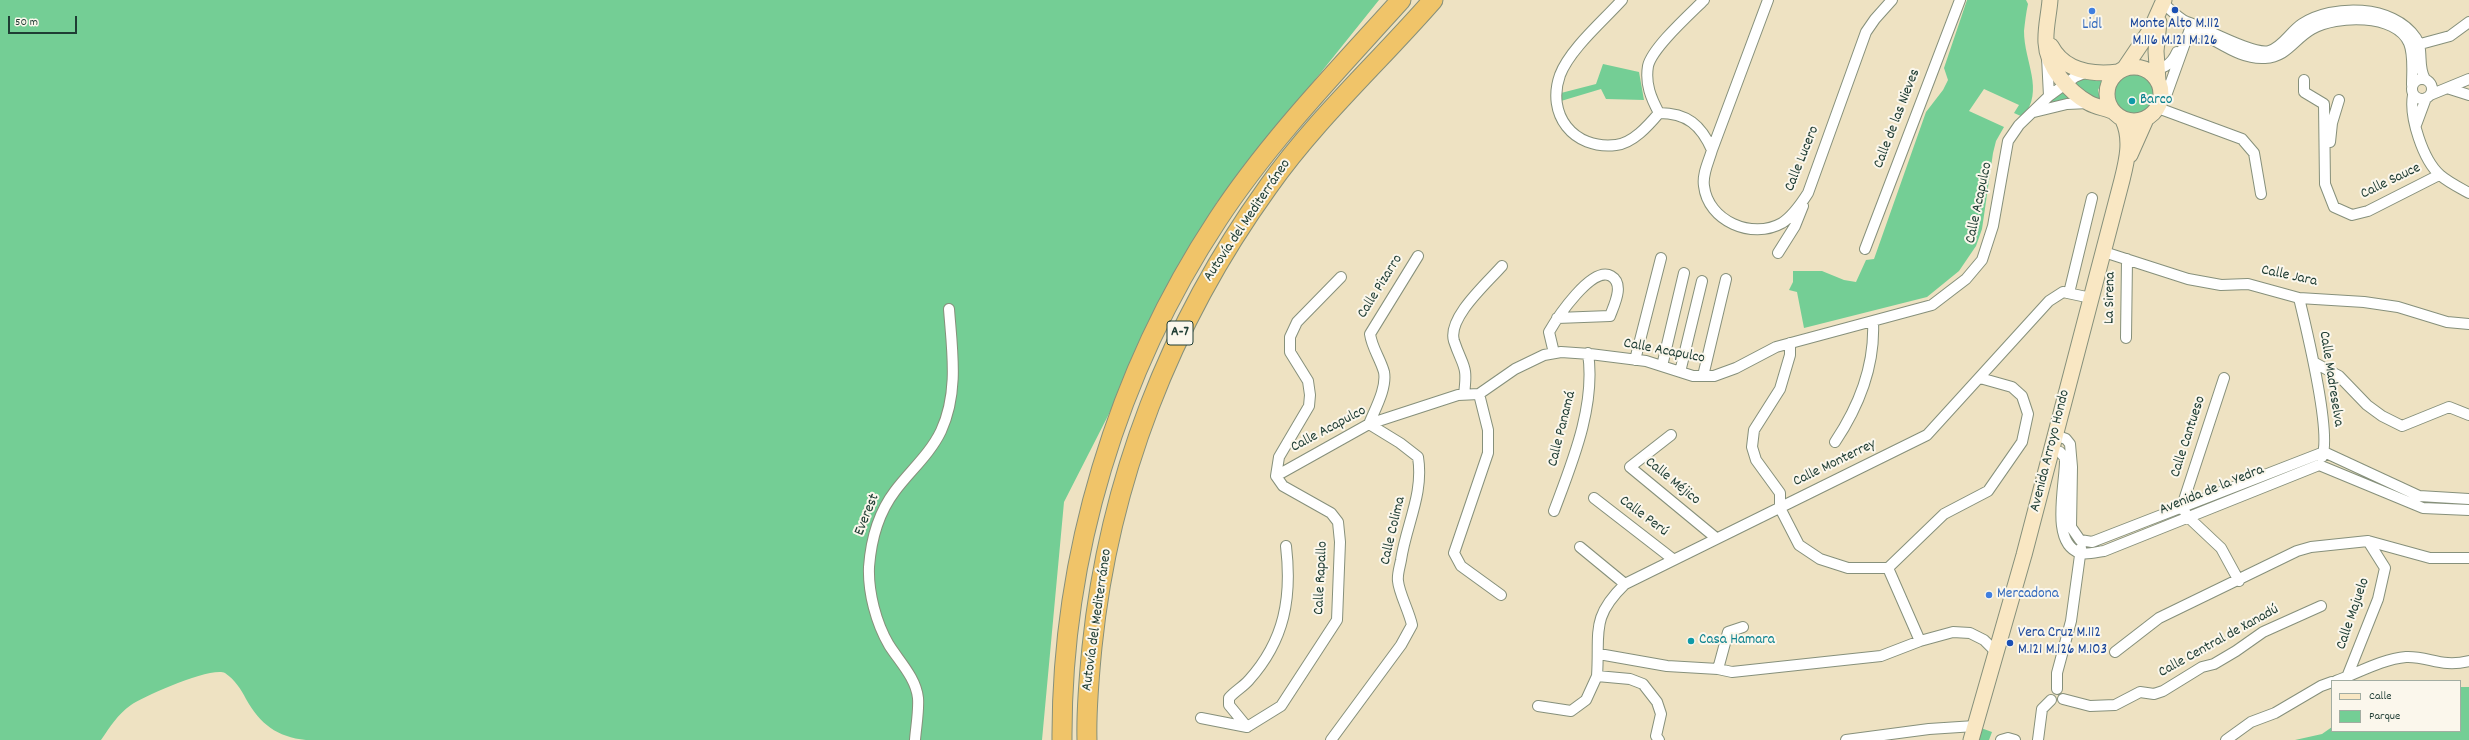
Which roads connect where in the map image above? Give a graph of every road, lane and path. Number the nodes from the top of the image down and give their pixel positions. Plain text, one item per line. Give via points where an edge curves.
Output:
1 (1401, 0) edge
2 (1433, 0) edge
3 (1622, 0) edge
4 (1704, 0) edge
5 (1768, 0) edge
6 (1892, 0) edge
7 (1960, 0) edge
8 (2050, 0) edge
9 (2163, 2) edge
10 (2187, 22) junction
11 (2469, 22) edge
12 (2048, 25) junction
13 (2415, 46) junction
14 (2048, 53) junction
15 (2121, 71) junction
16 (2087, 72) junction
17 (2155, 74) junction
18 (2304, 80) dead end
19 (2427, 80) junction
20 (2469, 80) edge
21 (2459, 82) junction
22 (2066, 84) junction
23 (2448, 88) junction
24 (2413, 90) junction
25 (2469, 94) edge
26 (2049, 96) junction
27 (2428, 97) junction
28 (2339, 100) dead end
29 (2090, 104) junction
30 (2159, 104) junction
31 (2033, 113) junction
32 (1659, 114) junction
33 (2117, 116) junction
34 (2146, 119) junction
35 (2416, 127) junction
36 (1712, 150) junction
37 (2127, 161) junction
38 (2439, 175) junction
39 (2325, 184) junction
40 (1808, 193) junction
41 (2469, 193) edge
42 (2261, 194) dead end
43 (2092, 198) dead end
44 (1865, 249) dead end
45 (2104, 252) junction
46 (1778, 253) dead end
47 (1418, 256) dead end
48 (1661, 258) dead end
49 (2127, 259) junction
50 (1502, 266) dead end
51 (1684, 273) dead end
52 (1341, 277) dead end
53 (1726, 280) dead end
54 (1702, 281) dead end
55 (2069, 293) junction
56 (2091, 298) junction
57 (2299, 298) junction
58 (949, 309) dead end
59 (1557, 318) junction
60 (1872, 322) junction
61 (2469, 324) edge
62 (2126, 338) dead end
63 (1790, 343) junction
64 (1554, 353) junction
65 (1588, 354) junction
66 (1635, 360) junction
67 (2315, 363) junction
68 (1662, 366) junction
69 (1680, 372) junction
70 (1703, 376) junction
71 (1980, 378) junction
72 (2224, 378) dead end
73 (1464, 394) junction
74 (1479, 394) junction
75 (2469, 416) edge
76 (1369, 424) junction
77 (1671, 435) dead end
78 (2055, 435) junction
79 (1835, 442) dead end
80 (2051, 450) junction
81 (2324, 452) junction
82 (2319, 465) junction
83 (1276, 476) junction
84 (1594, 498) dead end
85 (2469, 499) edge
86 (2182, 506) junction
87 (1780, 508) junction
88 (2469, 510) edge
89 (1554, 511) dead end
90 (2187, 516) junction
91 (1716, 538) junction
92 (2080, 540) junction
93 (2368, 541) junction
94 (1286, 546) dead end
95 (1580, 547) dead end
96 (2070, 549) junction
97 (2082, 554) junction
98 (2469, 558) edge
99 (1674, 560) junction
100 (1888, 568) junction
101 (2077, 571) junction
102 (2239, 581) junction
103 (1625, 584) junction
104 (1501, 595) dead end
105 (2320, 606) dead end
106 (1743, 627) dead end
107 (1920, 641) junction
108 (1996, 652) junction
109 (2115, 652) dead end
110 (1599, 654) junction
111 (2469, 661) edge
112 (1718, 669) junction
113 (1597, 676) junction
114 (2347, 677) junction
115 (2339, 680) edge
116 (2331, 682) edge
117 (2057, 689) junction
118 (2063, 699) junction
119 (2051, 700) junction
120 (1538, 706) dead end
121 (1200, 718) dead end
122 (1247, 727) junction
123 (1973, 733) edge
124 (915, 740) edge
125 (1062, 740) edge
126 (1087, 740) edge
127 (1331, 740) edge
128 (1660, 740) edge
129 (1846, 740) edge
130 (2001, 740) edge
131 (2015, 740) edge
132 (2038, 740) edge
133 (2226, 740) edge

1 - 125 highway, Autovía del Mediterráneo / A-7 via 1298,114 1255,167 1218,219 1157,328 1132,383 1095,487 1074,585 1062,705
2 - 126 highway, Autovía del Mediterráneo / A-7 via 1338,101 1268,186 1223,253 1185,322 1135,444 1108,543 1097,604 1086,710
3 - 32 street via 1570,57 1560,75 1557,110 1562,123 1572,133 1601,145 1617,145 1633,138 1646,129
4 - 32 street via 1661,45 1648,65 1649,96
5 - 36 street, Calle Lucero
6 - 40 street, Calle Lucero via 1866,32
7 - 44 street, Calle de las Nieves
8 - 12 main road
9 - 10 street
9 - 15 main road via 2145,40
9 - 17 main road
10 - 13 street via 2247,48 2268,52 2315,17 2341,11 2363,12 2387,16 2402,24 2416,38
10 - 17 street via 2174,60
11 - 13 street via 2450,36
12 - 14 main road
12 - 16 main road via 2049,41 2056,55 2067,64
13 - 19 street via 2420,70
13 - 24 street
13 - 30 street via 2396,30 2363,20 2333,21 2314,28 2282,55 2274,58 2257,58 2243,55 2192,30 2188,31 2167,93
14 - 22 main road via 2054,69
14 - 26 street via 2046,64
15 - 16 main road
15 - 17 main road via 2132,67
15 - 33 main road via 2113,77 2107,91 2107,98
16 - 22 street, Calle Acapulco
17 - 30 main road
18 - 39 street, Calle Sauce via 2304,92 2324,104
19 - 21 street
19 - 24 street via 2419,79
19 - 27 street via 2432,90
20 - 21 street
20 - 25 street
21 - 23 street
22 - 26 street, Calle Acapulco
22 - 29 main road
23 - 25 street
23 - 27 street
24 - 27 street via 2421,99
24 - 35 street via 2412,108
26 - 31 street, Calle Acapulco
27 - 35 street
28 - 39 street, Calle Sauce via 2332,123
29 - 31 street via 2067,104
29 - 33 main road
30 - 34 main road
30 - 42 street via 2242,140 2254,153
31 - 60 street, Calle Acapulco via 2019,125 2008,141 1993,226 1982,260 1966,279 1932,305
32 - 36 street via 1681,115 1690,120 1706,136
33 - 34 main road via 2134,122
33 - 37 main road, Avenida Arroyo Hondo via 2127,127
34 - 37 main road, Avenida Arroyo Hondo
35 - 38 street via 2421,145
36 - 40 street, Calle Lucero via 1705,171 1704,185 1715,212 1735,225 1758,230 1782,222 1792,214
37 - 45 main road, Avenida Arroyo Hondo
38 - 39 street, Calle Sauce via 2368,211 2352,215 2334,206
38 - 41 street
40 - 46 street via 1795,226
43 - 55 street
45 - 49 street, Calle Jara
45 - 56 main road, Avenida Arroyo Hondo
47 - 76 street, Calle Pizarro via 1370,334 1372,346 1384,374 1381,394
48 - 66 street
49 - 57 street, Calle Jara via 2188,279 2221,285 2248,284
49 - 62 street, La Sirena
50 - 73 street via 1460,314 1453,330 1454,341 1467,372
51 - 68 street
52 - 83 street via 1297,322 1290,337 1290,352 1308,382 1309,406 1279,457
53 - 70 street
54 - 69 street
55 - 56 street
55 - 71 street, Calle Monterrey via 2063,292 2049,301
56 - 78 main road, Avenida Arroyo Hondo
57 - 61 street, Calle Jara via 2398,307 2447,322
57 - 67 street, Calle Madreselva
58 - 124 street, Everest via 953,379 947,416 941,432 925,457 884,506 872,544 869,568 870,591 877,618 888,644 913,681 918,698
59 - 59 street via 1583,288 1600,274 1607,274 1618,283 1618,293 1610,316
59 - 64 street via 1549,332
60 - 63 street, Calle Acapulco
60 - 79 street via 1874,345 1868,372 1852,417
63 - 70 street, Calle Acapulco via 1776,347 1736,368 1714,376
63 - 87 street via 1790,355 1780,389 1754,430 1752,447 1756,460 1780,493
64 - 65 street, Calle Acapulco
64 - 74 street, Calle Acapulco via 1515,369
65 - 66 street, Calle Acapulco
65 - 89 street, Calle Panamá via 1588,396 1567,476
66 - 68 street, Calle Acapulco
67 - 75 street via 2339,376 2367,405 2382,416 2402,426 2449,407
67 - 81 street, Calle Madreselva
68 - 69 street, Calle Acapulco
69 - 70 street, Calle Acapulco
71 - 87 street, Calle Monterrey via 1927,435
71 - 100 street via 2012,387 2022,396 2028,414 2022,442 1988,492 1944,514
72 - 86 street, Calle Cantueso
73 - 74 street, Calle Acapulco
73 - 76 street, Calle Acapulco
74 - 104 street via 1488,430 1488,453 1454,553 1461,566
76 - 83 street, Calle Acapulco
76 - 127 street, Calle Colima via 1418,457 1421,475 1403,547 1398,581 1412,625 1401,645
77 - 91 street, Calle Méjico via 1630,467
78 - 80 main road, Avenida Arroyo Hondo
78 - 92 street via 2063,436 2070,444 2071,527
80 - 96 street via 2060,452 2065,458 2060,517 2063,535
80 - 108 main road, Avenida Arroyo Hondo
81 - 82 street, Calle Madreselva
81 - 85 street via 2419,496
81 - 86 street, Avenida de la Yedra
82 - 88 street via 2423,508
82 - 90 street, Avenida de la Yedra
83 - 122 street, Calle Rapallo via 1283,486 1331,513 1338,522 1340,542 1337,620 1280,706
84 - 99 street, Calle Perú
86 - 90 street
86 - 92 street, Avenida de la Yedra via 2103,539 2092,542
87 - 91 street, Calle Monterrey
87 - 100 street via 1799,545 1820,559 1848,568
90 - 97 street, Avenida de la Yedra via 2104,551
90 - 102 street via 2221,548
91 - 99 street, Calle Monterrey
92 - 97 street
93 - 98 street via 2430,558
93 - 102 street via 2297,551
93 - 114 street, Calle Majuelo via 2385,568 2378,599
94 - 122 street via 1289,576 1287,602 1280,630 1271,652 1248,681 1229,698 1229,705
95 - 103 street
96 - 97 street
96 - 101 street
97 - 101 street
99 - 103 street, Calle Monterrey
100 - 107 street
101 - 117 street via 2071,621 2056,673
102 - 109 street via 2159,618
103 - 110 street, Calle Monterrey via 1608,600 1599,619
105 - 118 street, Calle Central de Xanadú via 2263,632 2236,652 2214,664 2202,667 2163,691 2154,694 2140,692 2115,705 2090,706
106 - 112 street via 1728,632
107 - 108 street via 1953,632 1970,633 1984,640
107 - 112 street via 1881,656 1732,672
108 - 123 main road, Avenida Arroyo Hondo
110 - 112 street via 1667,666
110 - 113 street, Calle Monterrey
111 - 114 street via 2447,664 2408,657 2394,659
113 - 120 street, Calle Monterrey via 1586,700 1570,711
113 - 128 street via 1630,679 1643,684 1657,702 1661,714 1656,736
114 - 115 street
116 - 133 street via 2275,713 2251,722
117 - 118 street via 2062,692
117 - 119 street via 2050,693
118 - 119 street via 2057,702
119 - 132 street via 2042,709
121 - 122 street
123 - 129 street via 1929,729
130 - 131 street

